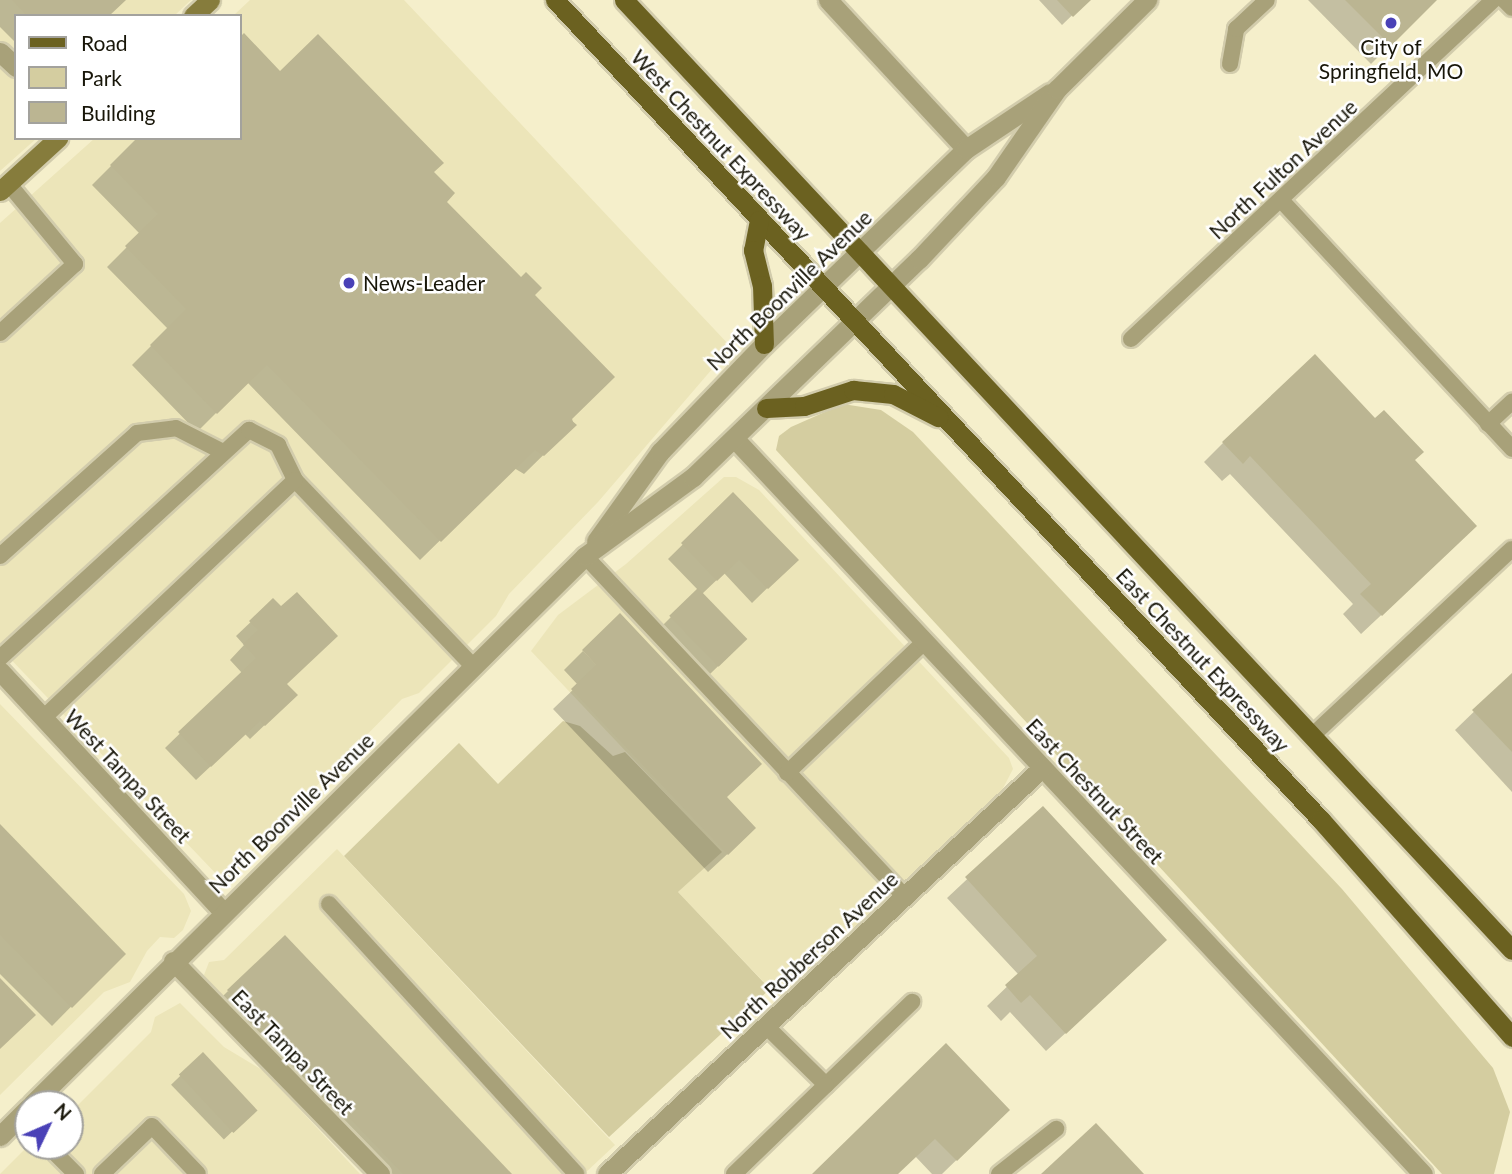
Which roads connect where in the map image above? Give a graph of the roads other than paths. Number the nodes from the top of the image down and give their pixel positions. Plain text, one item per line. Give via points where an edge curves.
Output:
1 (210, 0) edge
2 (555, 0) edge
3 (624, 0) edge
4 (828, 0) edge
5 (1493, 0) edge
6 (1504, 0) edge
7 (1143, 1) edge
8 (1260, 2) edge
9 (1512, 8) edge
10 (195, 14) edge
11 (0, 52) edge
12 (1230, 64) dead end
13 (14, 65) edge
14 (1057, 89) junction
15 (56, 140) edge
16 (966, 149) junction
17 (4, 187) edge
18 (1281, 200) junction
19 (759, 220) junction
20 (860, 253) junction
21 (891, 286) junction
22 (823, 288) junction
23 (854, 321) junction
24 (0, 333) edge
25 (1131, 339) dead end
26 (764, 344) junction
27 (1512, 402) edge
28 (766, 408) junction
29 (950, 423) junction
30 (1488, 424) junction
31 (734, 438) junction
32 (1512, 449) edge
33 (221, 452) junction
34 (295, 480) junction
35 (1512, 549) edge
36 (0, 556) edge
37 (585, 556) junction
38 (924, 642) junction
39 (0, 658) edge
40 (473, 666) junction
41 (0, 671) edge
42 (43, 718) junction
43 (1312, 735) junction
44 (1042, 768) junction
45 (788, 772) junction
46 (904, 896) junction
47 (329, 904) dead end
48 (223, 912) junction
49 (1512, 950) edge
50 (173, 961) junction
51 (912, 1002) dead end
52 (766, 1026) junction
53 (1512, 1037) edge
54 (827, 1085) junction
55 (49, 1090) edge
56 (14, 1124) edge
57 (1056, 1129) dead end
58 (0, 1136) edge
59 (62, 1160) edge
60 (76, 1174) edge
61 (103, 1174) edge
62 (198, 1174) edge
63 (380, 1174) edge
64 (576, 1174) edge
65 (607, 1174) edge
66 (734, 1174) edge
67 (999, 1174) edge
68 (1423, 1174) edge

1 - 10 main road
2 - 19 main road, West Chestnut Expressway
3 - 20 main road, West Chestnut Expressway
4 - 16 street
5 - 18 lane, North Fulton Avenue
6 - 9 lane
7 - 14 street, North Boonville Avenue
8 - 12 lane via 1236,29
11 - 13 street
14 - 16 street, North Boonville Avenue
14 - 21 street, North Boonville Avenue via 996,177
15 - 17 main road
16 - 20 street, North Boonville Avenue
17 - 24 lane via 75,264
18 - 25 lane, North Fulton Avenue
18 - 30 lane
19 - 22 main road, West Chestnut Expressway
19 - 26 main road via 753,250 762,285
20 - 21 main road, West Chestnut Expressway
20 - 22 street, North Boonville Avenue
21 - 23 street, North Boonville Avenue
21 - 43 main road, East Chestnut Expressway
22 - 23 main road, West Chestnut Expressway
22 - 26 street, North Boonville Avenue
23 - 28 street, North Boonville Avenue
23 - 29 main road, East Chestnut Expressway
26 - 37 street, North Boonville Avenue via 660,452
27 - 30 lane
28 - 29 main road via 804,406 853,390 894,394
28 - 31 street, North Boonville Avenue
29 - 53 main road, East Chestnut Expressway via 1321,820
30 - 32 lane
31 - 37 street, North Boonville Avenue via 694,477
31 - 38 street, East Chestnut Street
33 - 34 lane via 248,430 278,445
33 - 36 lane via 176,428 137,433
33 - 39 lane
34 - 40 lane
34 - 42 lane
35 - 43 lane
37 - 40 street, North Boonville Avenue
37 - 45 lane
38 - 44 street, East Chestnut Street
38 - 45 lane
40 - 48 street, North Boonville Avenue
41 - 42 street, West Tampa Street
42 - 48 street, West Tampa Street
43 - 49 main road, East Chestnut Expressway
44 - 46 street, North Robberson Avenue
44 - 68 street, East Chestnut Street
45 - 46 lane
46 - 52 street, North Robberson Avenue
47 - 64 lane
48 - 50 street, North Boonville Avenue
50 - 55 street, North Boonville Avenue
50 - 63 street, East Tampa Street
51 - 54 lane
52 - 54 lane
52 - 65 street, North Robberson Avenue
54 - 66 lane
56 - 58 street, North Boonville Avenue
57 - 67 lane
59 - 60 lane
61 - 62 lane via 152,1126

